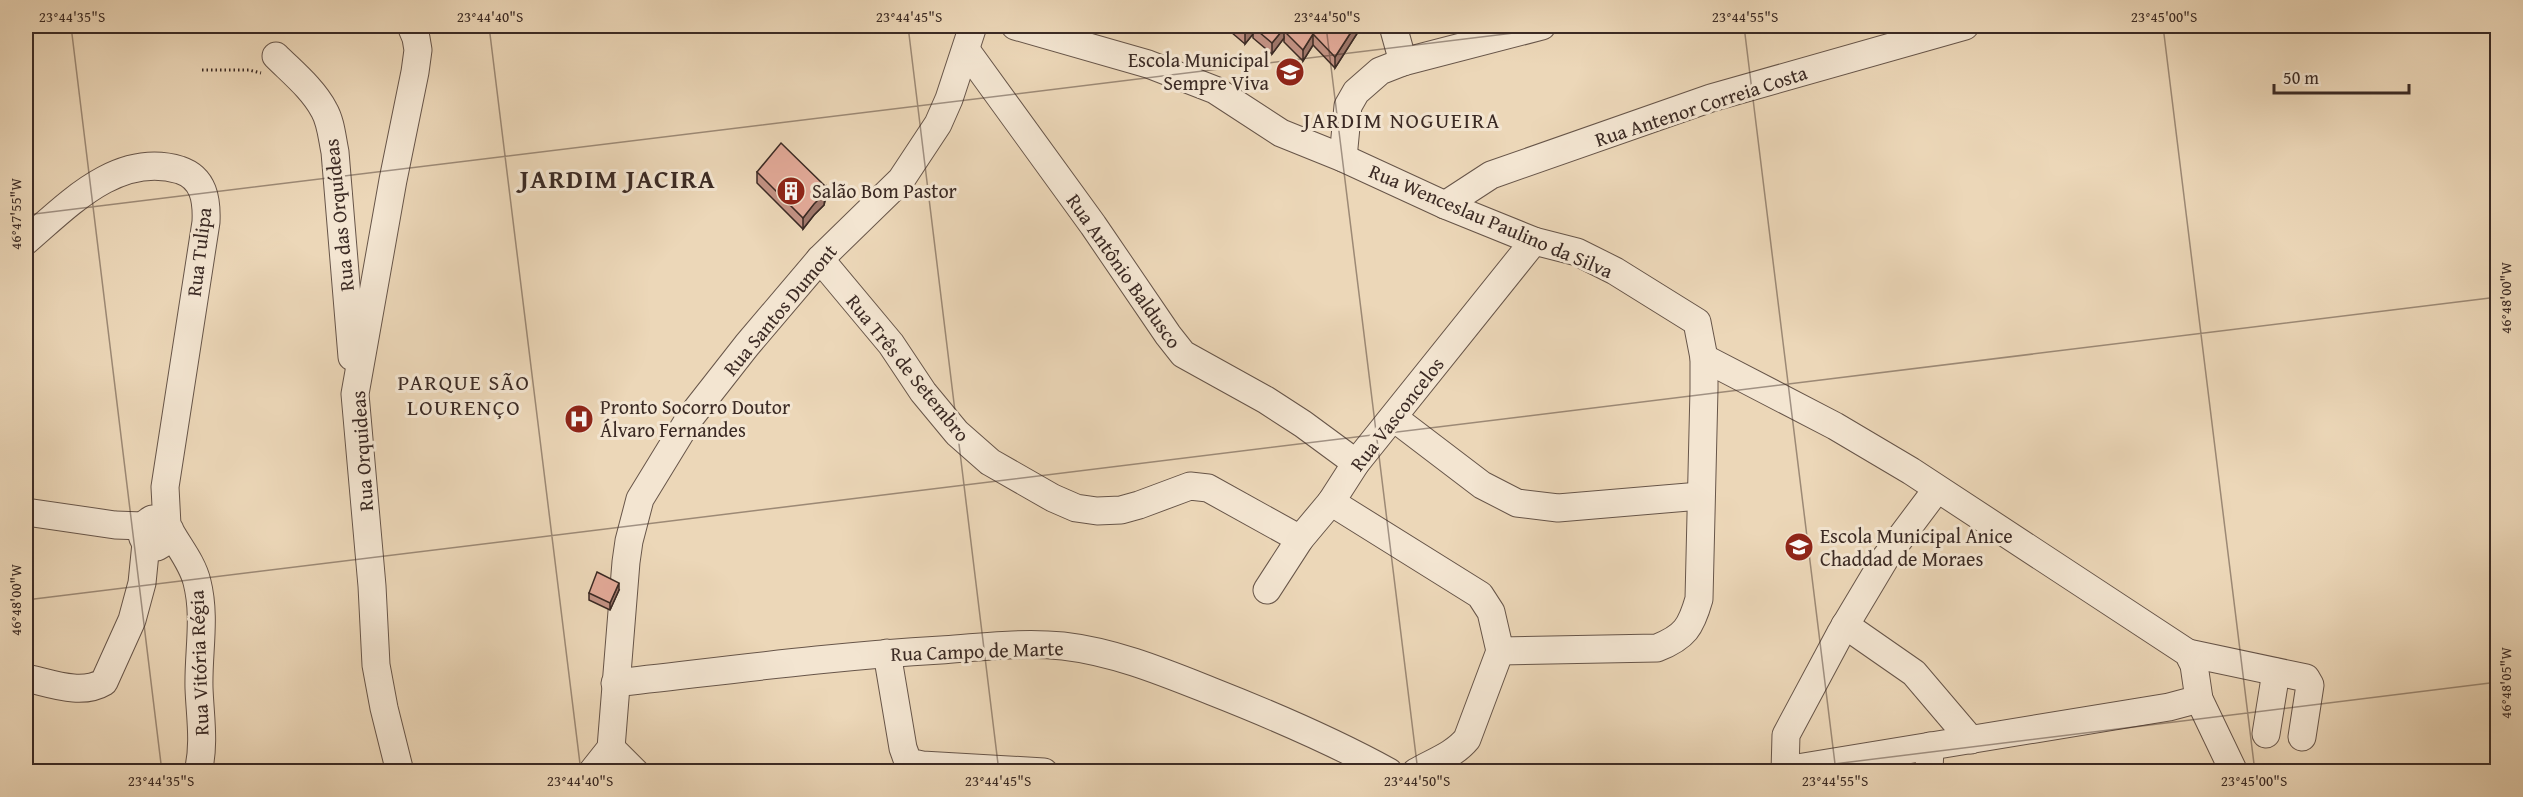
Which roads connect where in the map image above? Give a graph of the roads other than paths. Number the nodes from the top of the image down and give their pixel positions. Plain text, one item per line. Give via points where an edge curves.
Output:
1 (411, 26) edge
2 (1015, 26) edge
3 (1393, 26) edge
4 (1542, 26) edge
5 (1965, 26) edge
6 (970, 38) edge
7 (276, 56) dead end
8 (1403, 62) junction
9 (1343, 158) junction
10 (1445, 205) junction
11 (26, 241) edge
12 (1534, 241) junction
13 (820, 259) junction
14 (1704, 358) junction
15 (355, 394) junction
16 (1394, 418) junction
17 (1356, 463) junction
18 (1937, 489) junction
19 (1700, 496) junction
20 (1331, 502) junction
21 (26, 512) edge
22 (1300, 539) junction
23 (157, 540) junction
24 (1267, 591) dead end
25 (1845, 625) junction
26 (1500, 651) junction
27 (887, 653) junction
28 (2188, 653) junction
29 (2276, 672) junction
30 (26, 678) edge
31 (615, 683) junction
32 (2199, 699) junction
33 (2266, 734) dead end
34 (2302, 737) dead end
35 (1971, 740) junction
36 (610, 748) junction
37 (1929, 759) edge
38 (198, 771) edge
39 (400, 771) edge
40 (591, 771) edge
41 (635, 771) edge
42 (1044, 771) edge
43 (1389, 771) edge
44 (1416, 771) edge
45 (1785, 771) edge
46 (2234, 771) edge

1 - 15 street, Rua Orquideas via 418,50 415,72
2 - 9 street, Rua Wenceslau Paulino da Silva via 1148,64 1215,90 1281,133
3 - 8 street
4 - 8 street
5 - 10 street, Rua Antenor Correia Costa via 1711,98 1491,175
6 - 13 street, Rua Santos Dumont via 938,124 901,180
6 - 17 street, Rua Antônio Baldusco via 1183,354 1266,400
7 - 15 street, Rua das Orquídeas via 324,109 335,152
8 - 9 street via 1380,71 1356,92 1348,106
9 - 10 street, Rua Wenceslau Paulino da Silva
10 - 12 street, Rua Wenceslau Paulino da Silva
11 - 23 street, Rua Tulipa via 82,193 129,168 168,166 184,171 198,181 204,193 206,222
12 - 14 street, Rua Wenceslau Paulino da Silva via 1577,252 1696,322
12 - 16 street, Rua Vasconcelos
13 - 22 street, Rua Três de Setembro via 891,344 957,433 999,468 1053,498 1076,508 1097,511 1121,510 1190,486 1208,488
13 - 31 street, Rua Santos Dumont via 690,419 640,499 628,540
14 - 18 street via 1835,426
14 - 19 street, Rua Wenceslau Paulino da Silva
15 - 39 street, Rua Orquideas via 376,665
16 - 17 street, Rua Vasconcelos
16 - 19 street via 1482,485 1517,503 1558,508
17 - 20 street, Rua Vasconcelos
18 - 25 street via 1886,557
18 - 28 street
19 - 26 street, Rua Wenceslau Paulino da Silva via 1699,599 1693,621 1683,634 1657,648
20 - 22 street, Rua Vasconcelos
20 - 26 street via 1480,595 1491,612
21 - 23 street via 115,525
22 - 24 street, Rua Vasconcelos
23 - 30 street, Rua Tulipa via 132,620 104,682 97,687 75,688
23 - 38 street, Rua Vitória Régia via 198,583 202,734
25 - 35 street via 1914,673
25 - 45 street via 1786,735
26 - 44 street via 1467,739 1461,747
27 - 31 street, Rua Campo de Marte
27 - 42 street via 908,762
27 - 43 street, Rua Campo de Marte via 1062,646 1110,654 1270,714
28 - 29 street
28 - 32 street via 2194,665
29 - 33 street
29 - 34 street via 2306,678 2310,685
31 - 36 street, Rua Santos Dumont
32 - 35 street
32 - 46 street
35 - 37 street
36 - 40 street
36 - 41 street
37 - 45 street

